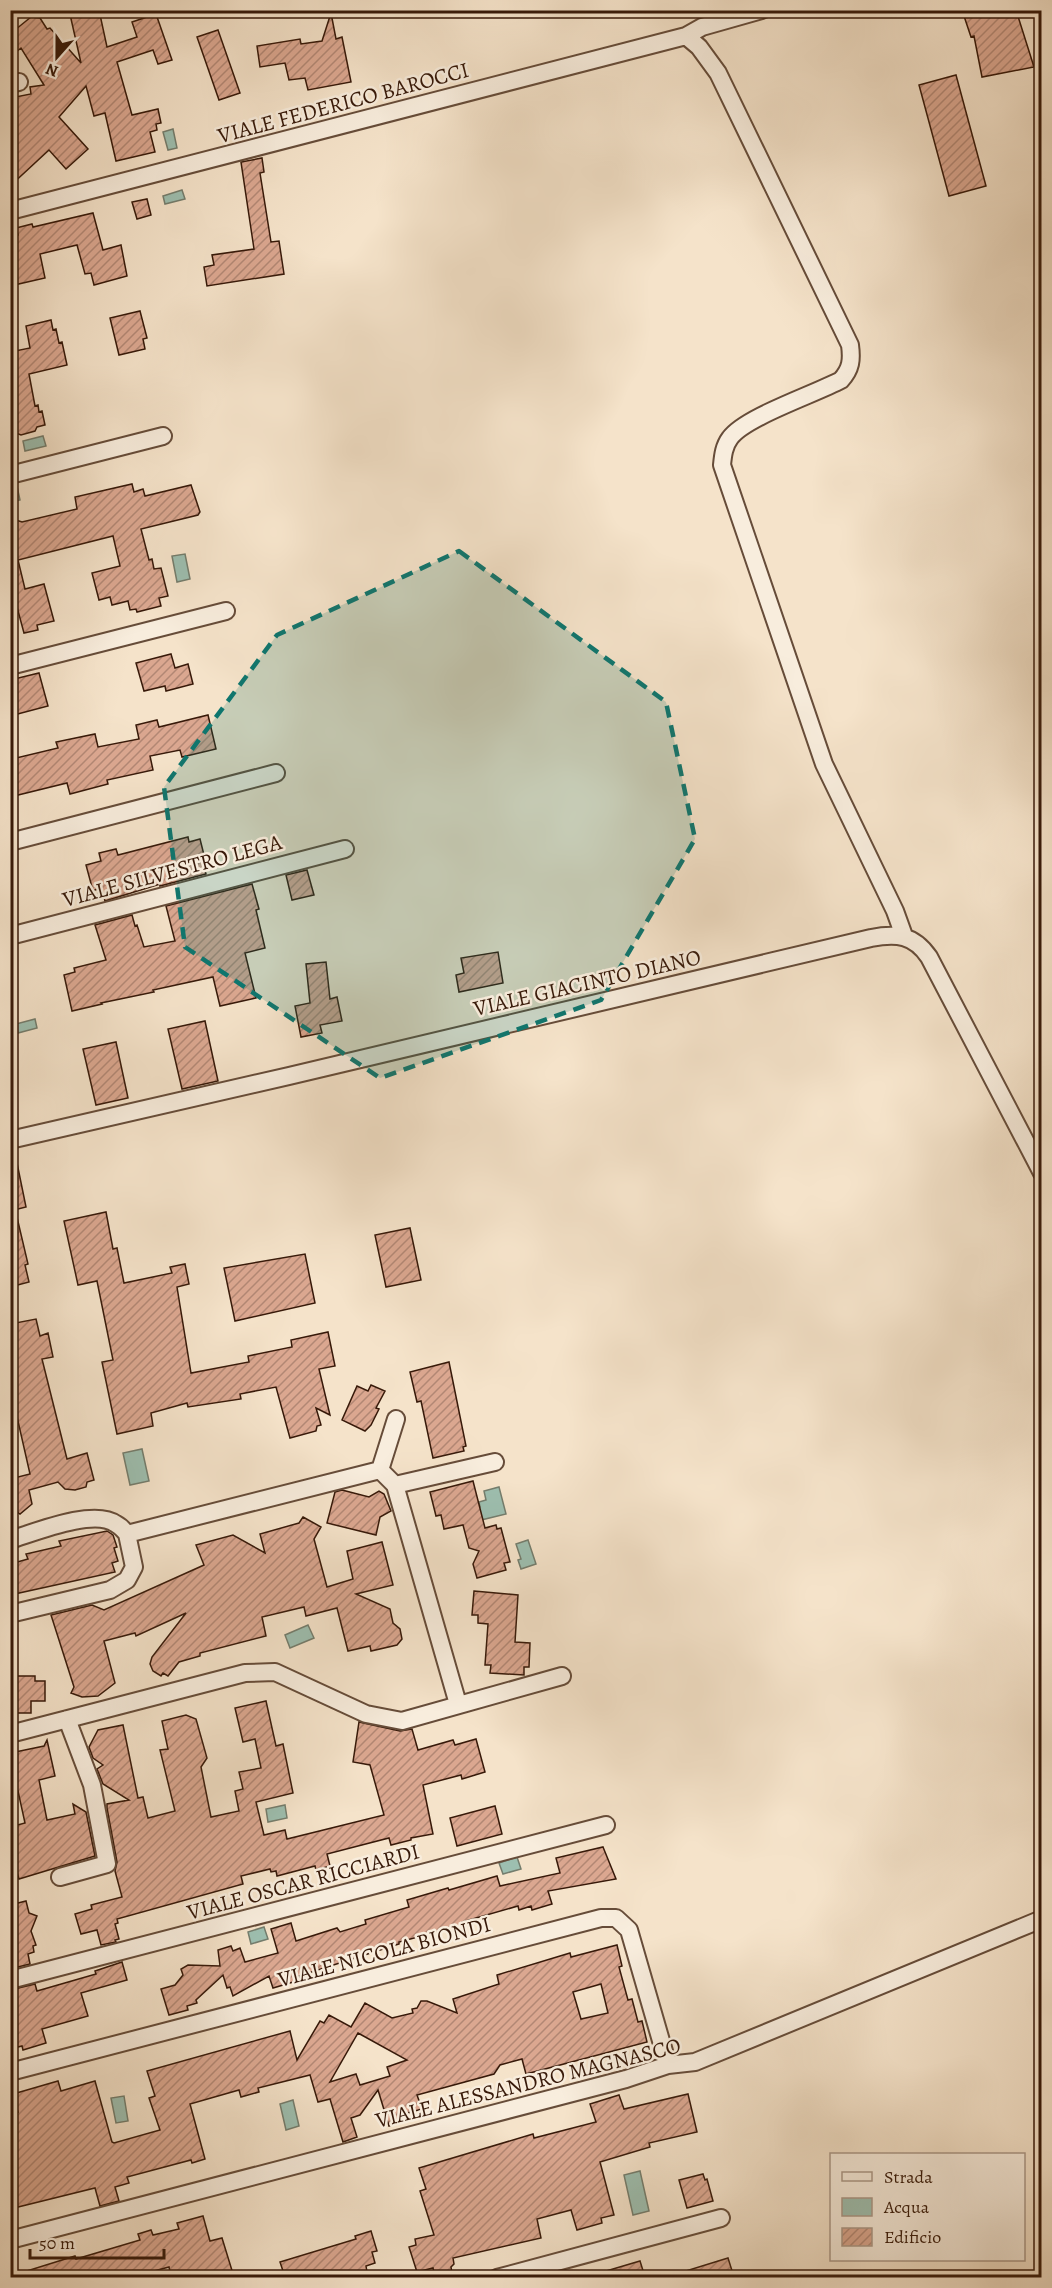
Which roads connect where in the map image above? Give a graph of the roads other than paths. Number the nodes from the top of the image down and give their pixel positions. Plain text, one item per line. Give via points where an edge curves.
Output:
1 (762, 10) edge
2 (686, 36) junction
3 (10, 211) edge
4 (163, 436) dead end
5 (10, 475) edge
6 (226, 611) dead end
7 (10, 666) edge
8 (276, 772) dead end
9 (10, 842) edge
10 (345, 849) dead end
11 (10, 936) edge
12 (904, 936) junction
13 (10, 1140) edge
14 (1041, 1173) edge
15 (396, 1419) dead end
16 (495, 1462) dead end
17 (380, 1470) junction
18 (395, 1485) junction
19 (127, 1534) junction
20 (10, 1540) edge
21 (10, 1614) edge
22 (561, 1676) dead end
23 (458, 1704) junction
24 (67, 1719) junction
25 (10, 1734) edge
26 (606, 1825) dead end
27 (60, 1876) dead end
28 (1041, 1919) edge
29 (10, 1980) edge
30 (668, 2065) junction
31 (10, 2072) edge
32 (721, 2218) dead end
33 (10, 2240) edge
34 (497, 2277) edge

1 - 2 street, VIALE FEDERICO BAROCCI via 702,27
2 - 3 street, VIALE FEDERICO BAROCCI
2 - 12 street via 718,74 850,345 848,372 841,380 747,423 726,444 722,465 824,764
4 - 5 street
6 - 7 street
8 - 9 street
10 - 11 street, VIALE SILVESTRO LEGA
12 - 13 street, VIALE GIACINTO DIANO via 871,938
12 - 14 street via 929,957
15 - 17 street
16 - 18 street
17 - 18 street
17 - 19 street
18 - 23 street
19 - 20 street via 115,1522 82,1519
19 - 21 street via 134,1567 127,1580 110,1590
22 - 23 street
23 - 24 street via 402,1721 366,1714 275,1672 245,1673
24 - 25 street
24 - 27 street via 92,1785 107,1864
26 - 29 street, VIALE OSCAR RICCIARDI
28 - 30 street, VIALE ALESSANDRO MAGNASCO via 695,2062
30 - 31 street, VIALE NICOLA BIONDI via 630,1930 616,1918 602,1918
30 - 33 street, VIALE ALESSANDRO MAGNASCO
32 - 34 street

